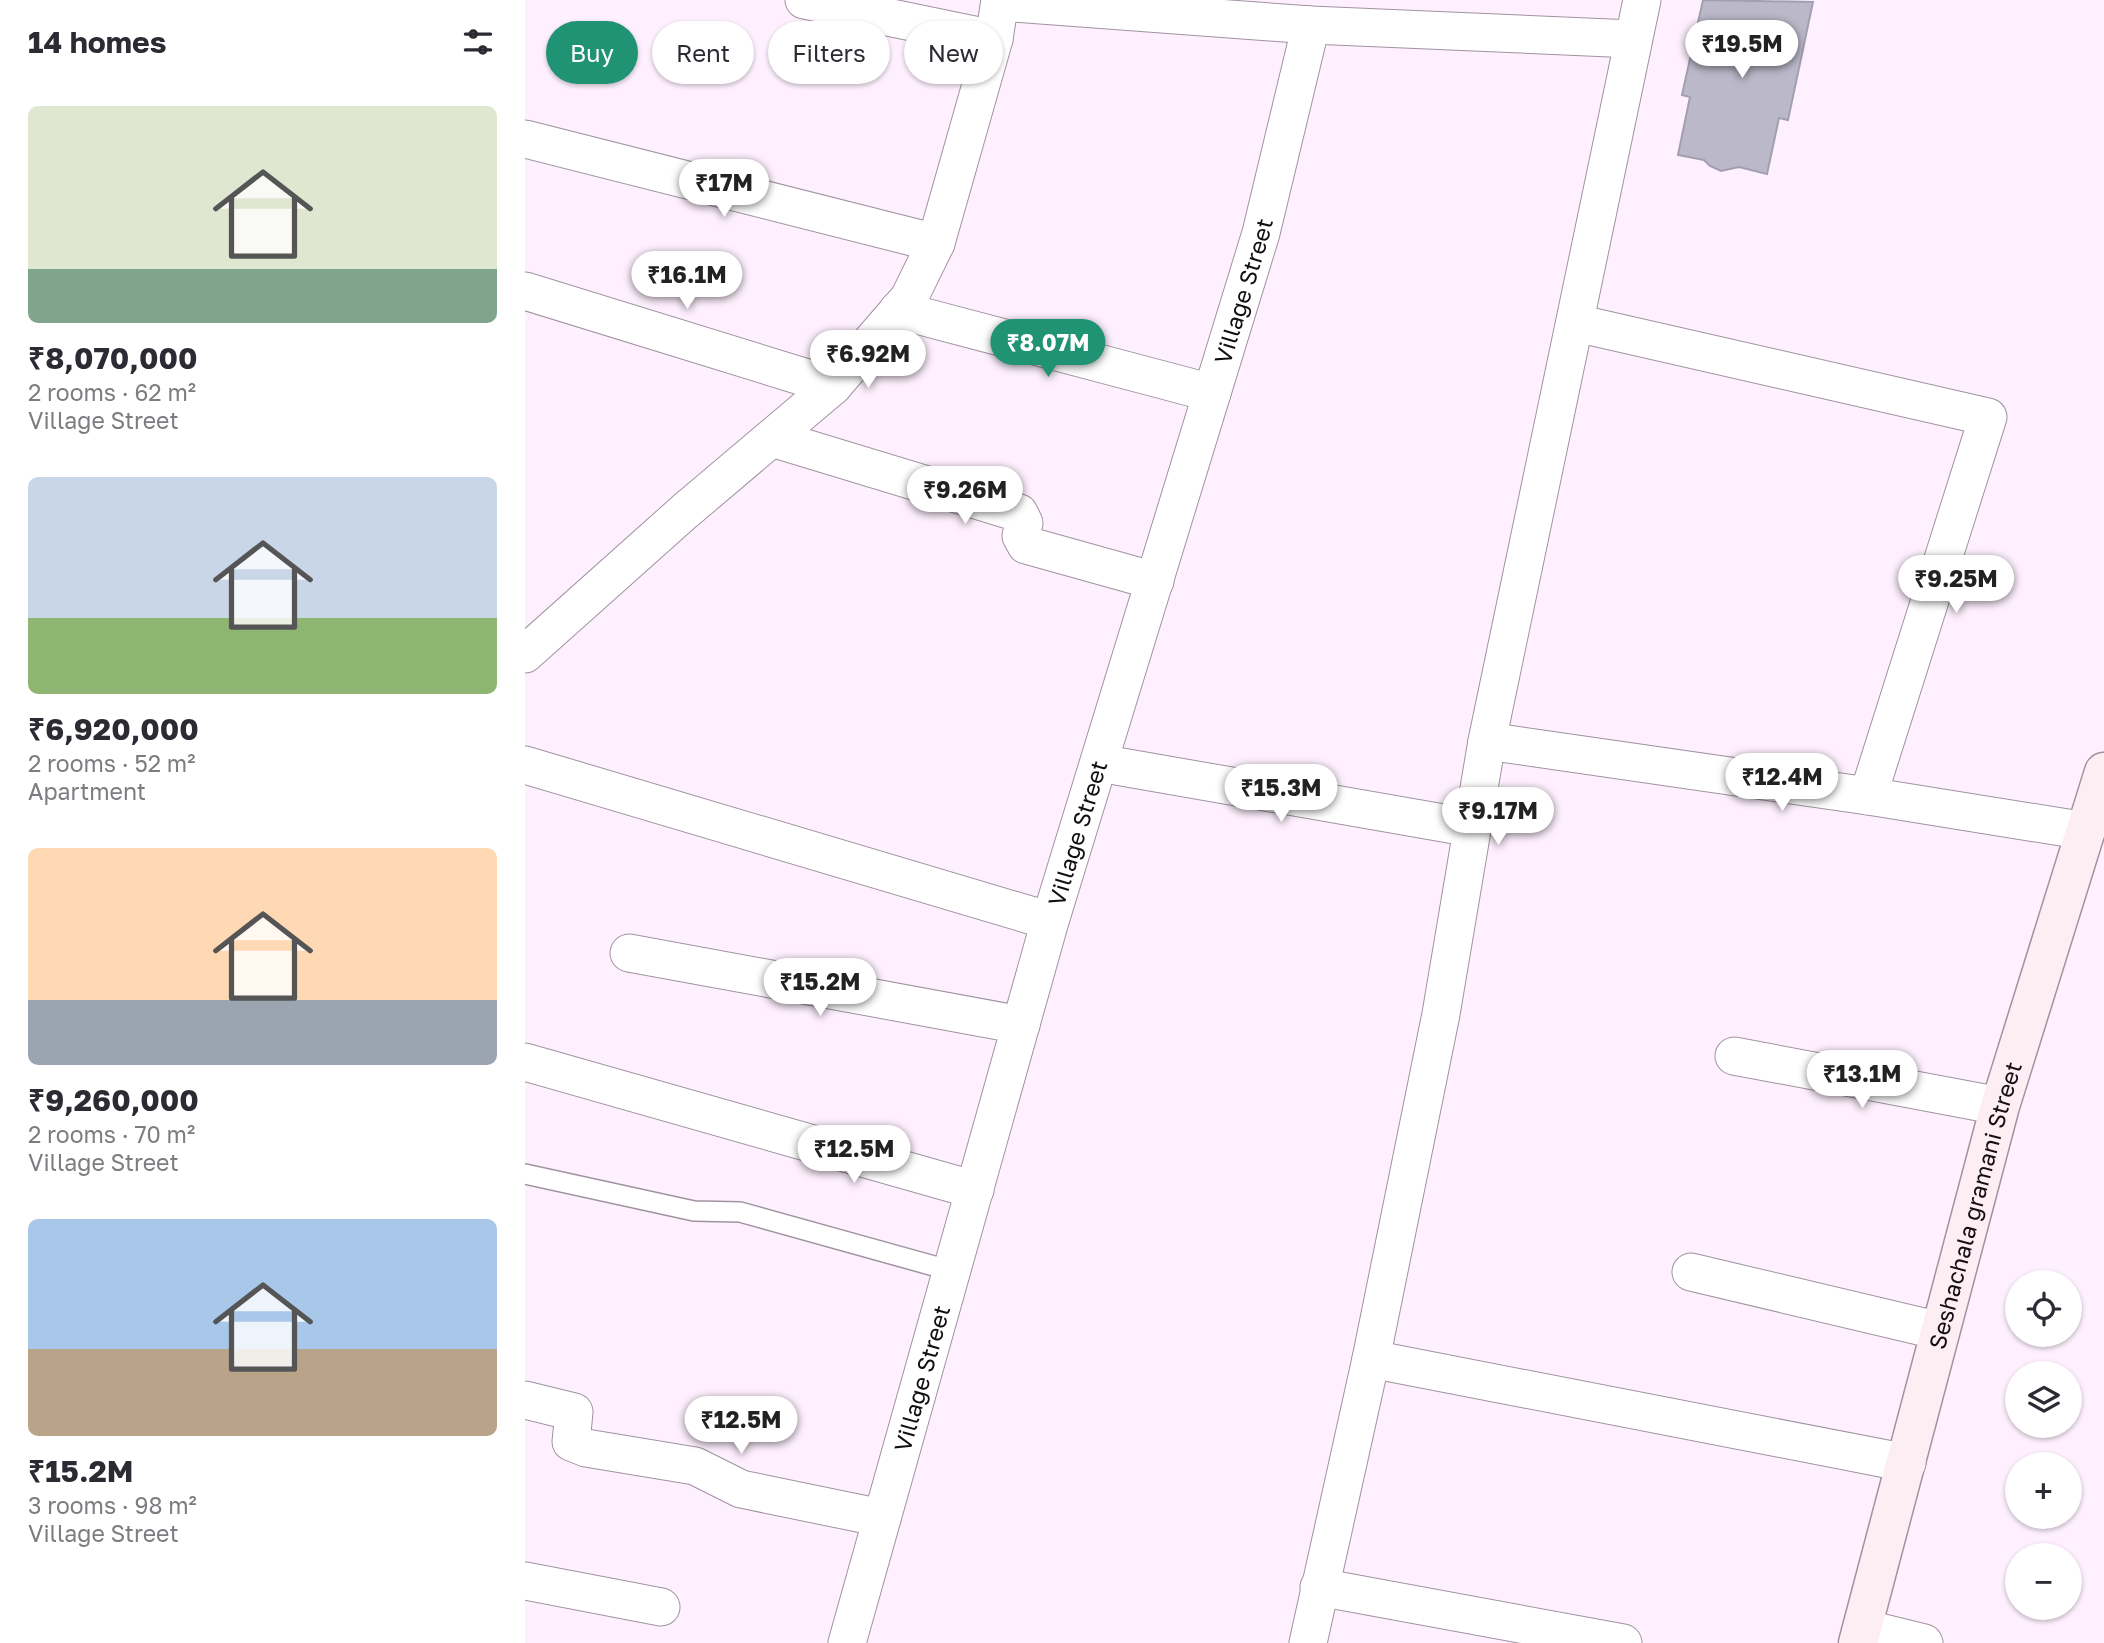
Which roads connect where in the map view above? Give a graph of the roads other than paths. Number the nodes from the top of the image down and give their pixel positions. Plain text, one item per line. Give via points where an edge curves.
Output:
1 (804, 0) edge
2 (1642, 0) edge
3 (1000, 1) edge
4 (906, 21) edge
5 (997, 21) edge
6 (1311, 25) junction
7 (1633, 39) junction
8 (981, 84) edge
9 (525, 139) edge
10 (936, 243) junction
11 (525, 292) edge
12 (898, 310) junction
13 (1576, 323) junction
14 (833, 386) junction
15 (1212, 393) junction
16 (772, 438) junction
17 (1155, 581) junction
18 (525, 654) edge
19 (1487, 741) junction
20 (1099, 763) junction
21 (525, 765) edge
22 (2104, 772) edge
23 (1868, 796) junction
24 (1472, 828) junction
25 (2086, 831) junction
26 (1050, 921) junction
27 (629, 953) dead end
28 (1021, 1025) junction
29 (1734, 1056) dead end
30 (525, 1062) edge
31 (2000, 1107) junction
32 (525, 1174) edge
33 (975, 1190) junction
34 (952, 1270) junction
35 (1691, 1272) dead end
36 (1940, 1331) junction
37 (1371, 1359) junction
38 (525, 1399) edge
39 (1907, 1463) junction
40 (882, 1518) junction
41 (525, 1581) edge
42 (1319, 1587) junction
43 (661, 1607) dead end
44 (1860, 1636) edge
45 (847, 1643) edge
46 (1308, 1643) edge
47 (1623, 1643) edge
48 (1924, 1643) edge

1 - 4 street
2 - 7 street
3 - 5 street
3 - 6 street
6 - 7 street
6 - 15 street, Village Street via 1261,233
7 - 13 street
8 - 10 street
9 - 10 street
10 - 12 street via 909,298
11 - 14 street
12 - 14 street
12 - 15 street
13 - 19 street
13 - 23 street via 1988,417
14 - 16 street
15 - 17 street, Village Street
16 - 17 street via 1019,513 1026,545
16 - 18 street
17 - 20 street, Village Street
19 - 23 street
19 - 24 street
20 - 24 street
20 - 26 street, Village Street
21 - 26 street
22 - 25 street, Seshachala gramani Street
23 - 25 street
24 - 37 street via 1441,1014
25 - 31 street, Seshachala gramani Street
26 - 28 street, Village Street
27 - 28 street
28 - 33 street, Village Street
29 - 31 street
30 - 33 street
31 - 36 street, Seshachala gramani Street
32 - 34 lane via 694,1211 740,1212
33 - 34 street, Village Street
34 - 40 street, Village Street
35 - 36 street
36 - 39 street, Seshachala gramani Street
37 - 39 street
37 - 42 street
38 - 40 street via 575,1412 571,1442 586,1448 695,1466 741,1489
39 - 44 street, Seshachala gramani Street
40 - 45 street, Village Street
41 - 43 street
42 - 46 street
42 - 47 street
44 - 48 street

